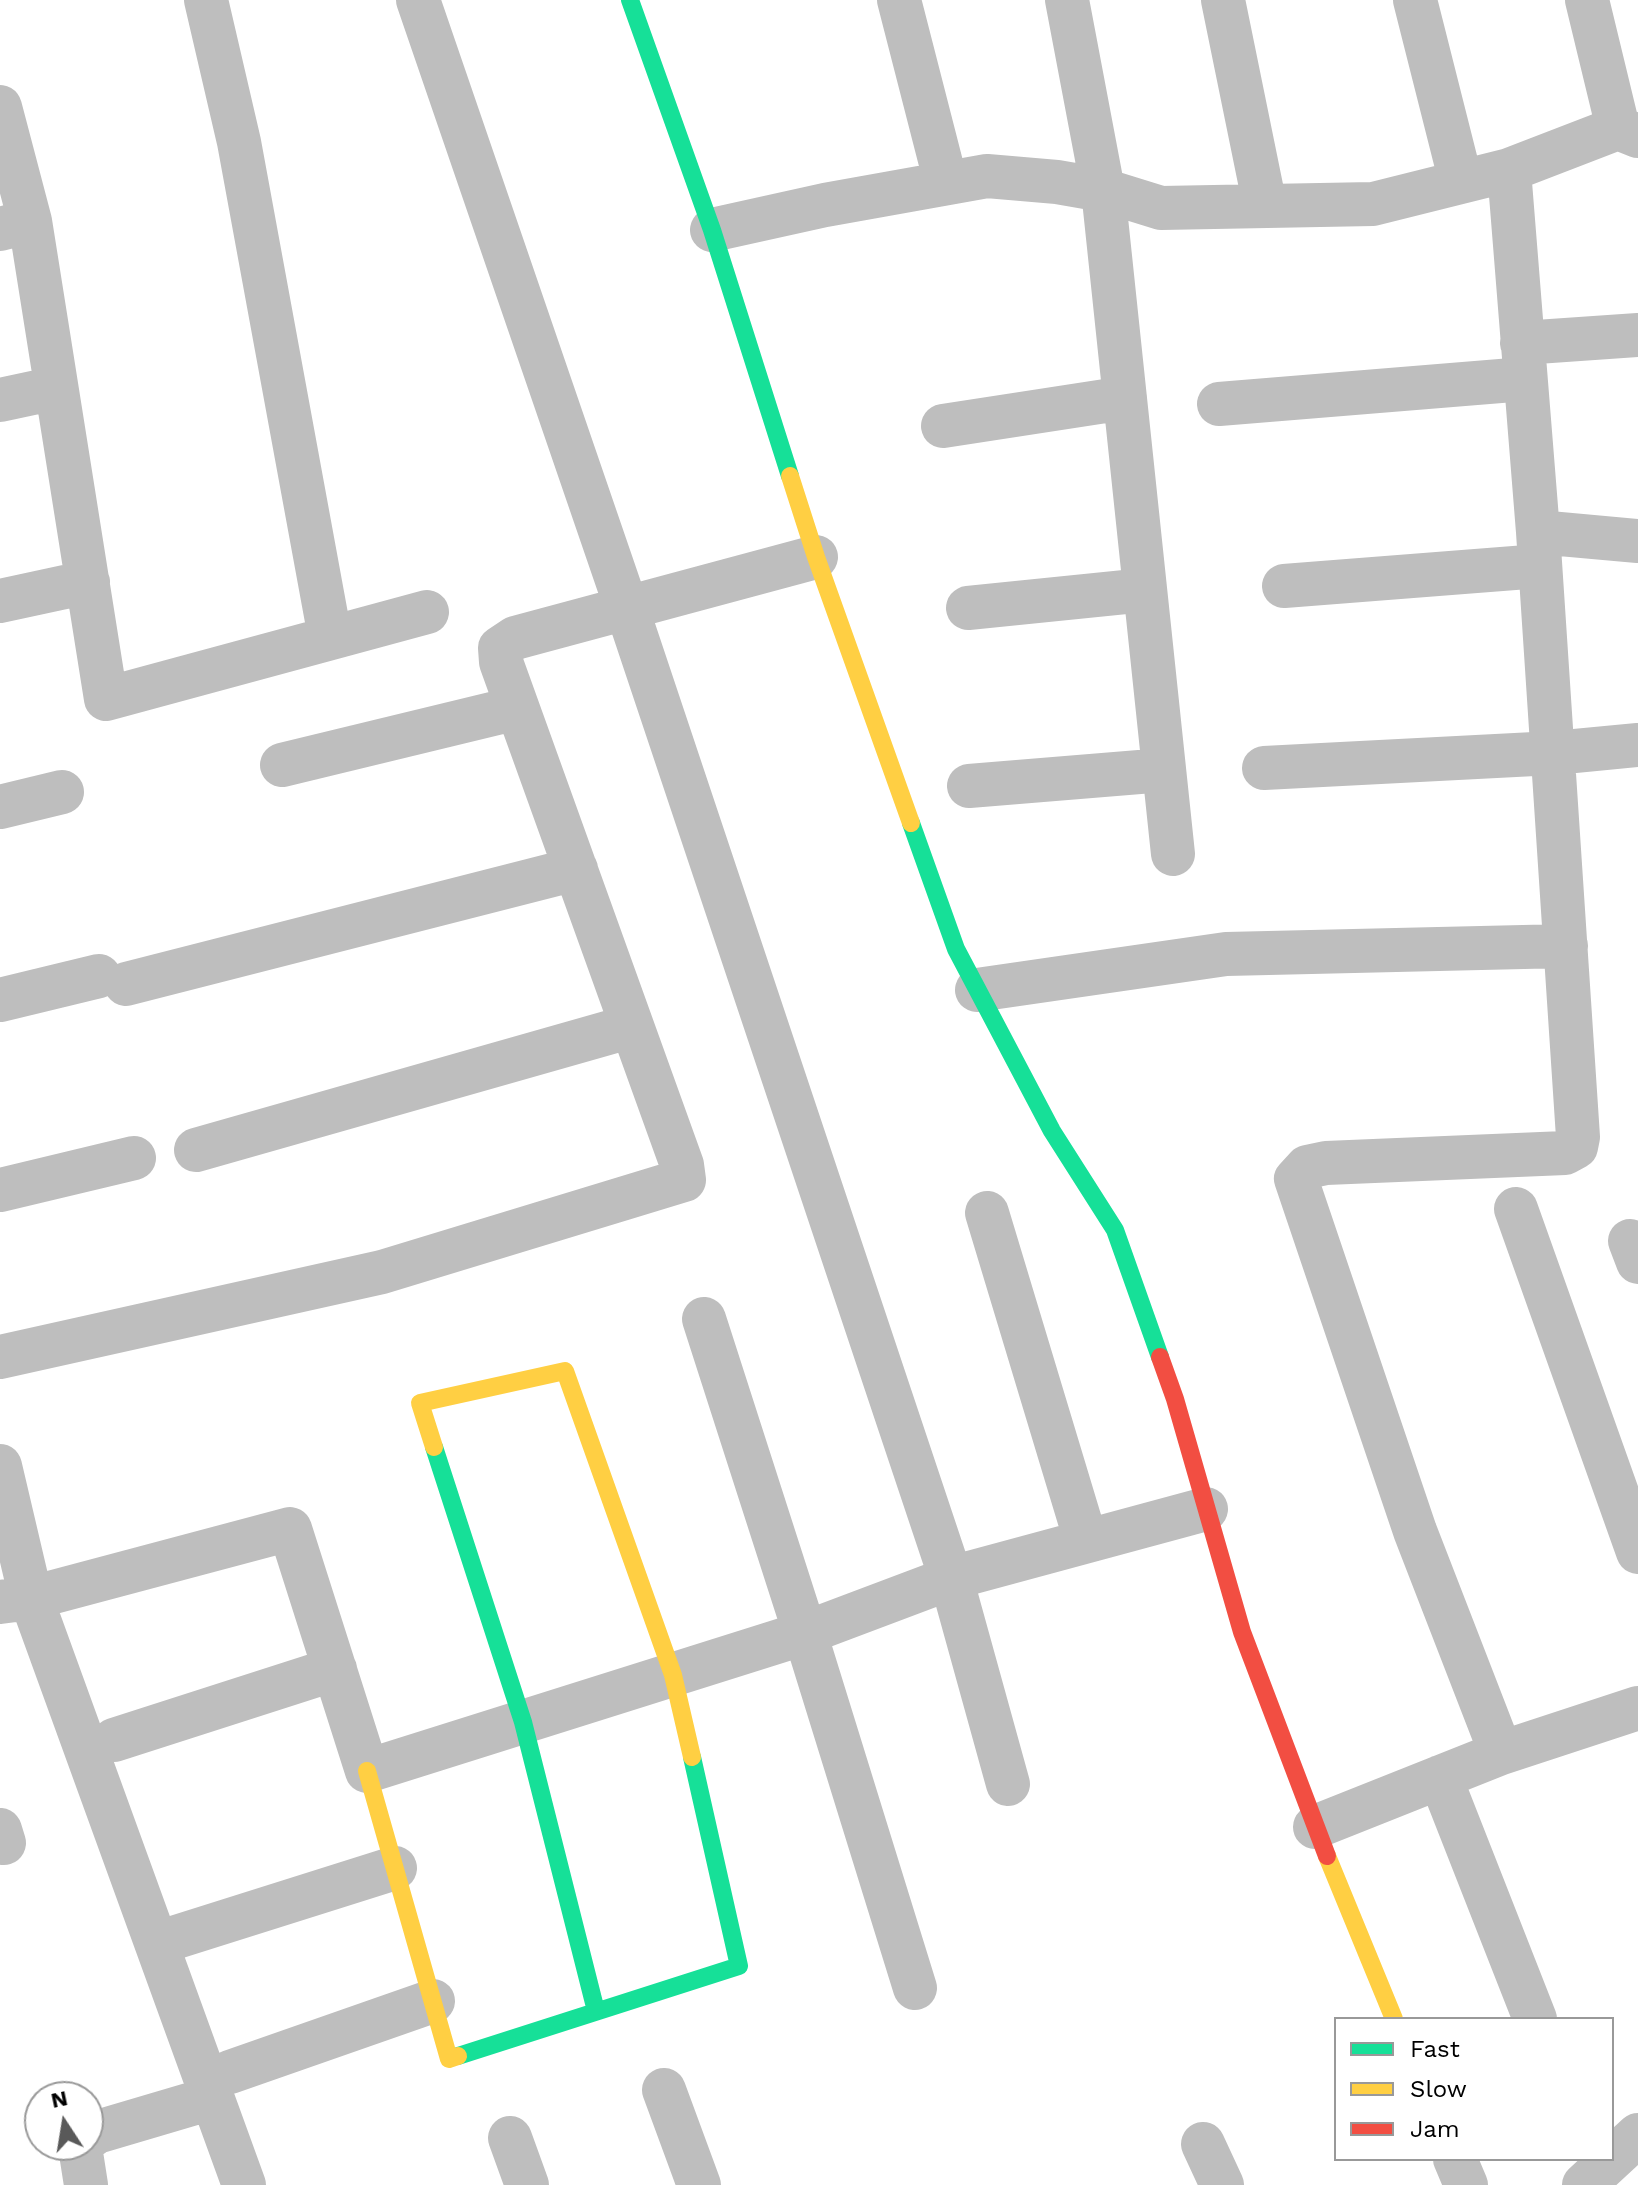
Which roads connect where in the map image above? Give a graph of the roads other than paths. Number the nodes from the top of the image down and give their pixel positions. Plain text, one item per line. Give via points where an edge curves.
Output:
1 (206, 0) edge
2 (418, 0) edge
3 (630, 0) edge
4 (899, 0) edge
5 (1067, 0) edge
6 (1223, 0) edge
7 (1415, 0) edge
8 (1587, 0) edge
9 (0, 107) edge
10 (1628, 132) edge
11 (1509, 170) junction
12 (1461, 182) junction
13 (946, 183) junction
14 (1103, 190) junction
15 (1265, 206) junction
16 (15, 225) edge
17 (712, 230) junction
18 (1638, 335) edge
19 (1524, 361) junction
20 (56, 388) junction
21 (1125, 398) junction
22 (0, 400) edge
23 (1219, 404) dead end
24 (943, 426) dead end
25 (1638, 541) edge
26 (1539, 549) junction
27 (816, 557) junction
28 (88, 582) junction
29 (1284, 586) dead end
30 (1145, 590) junction
31 (0, 601) edge
32 (968, 608) dead end
33 (627, 609) junction
34 (427, 612) dead end
35 (330, 637) junction
36 (517, 708) junction
37 (1638, 745) edge
38 (1554, 753) junction
39 (282, 765) dead end
40 (1264, 768) dead end
41 (1164, 770) junction
42 (969, 786) dead end
43 (62, 792) dead end
44 (0, 807) edge
45 (1173, 854) dead end
46 (576, 869) junction
47 (1566, 946) junction
48 (977, 990) junction
49 (0, 1000) edge
50 (632, 1026) junction
51 (196, 1150) dead end
52 (134, 1158) dead end
53 (0, 1190) edge
54 (1516, 1209) dead end
55 (987, 1213) dead end
56 (704, 1319) dead end
57 (0, 1357) edge
58 (0, 1466) edge
59 (1206, 1509) junction
60 (1086, 1541) junction
61 (1638, 1552) edge
62 (951, 1578) junction
63 (16, 1600) edge
64 (805, 1633) junction
65 (335, 1669) junction
66 (673, 1675) junction
67 (1638, 1708) edge
68 (523, 1722) junction
69 (114, 1740) dead end
70 (1501, 1753) junction
71 (367, 1771) junction
72 (1440, 1777) junction
73 (1008, 1784) dead end
74 (1315, 1827) junction
75 (395, 1868) junction
76 (170, 1939) dead end
77 (915, 1988) dead end
78 (433, 2001) junction
79 (596, 2011) junction
80 (1393, 2017) edge
81 (1534, 2017) edge
82 (221, 2085) junction
83 (664, 2090) dead end
84 (104, 2129) edge
85 (1638, 2135) edge
86 (510, 2138) dead end
87 (1203, 2144) dead end
88 (1614, 2154) edge
89 (82, 2161) edge
90 (1456, 2161) edge
91 (86, 2185) edge
92 (244, 2185) edge
93 (527, 2185) edge
94 (699, 2185) edge
95 (1222, 2185) edge
96 (1466, 2185) edge

1 - 35 street via 239,142
2 - 33 street
3 - 17 street
4 - 13 street
5 - 14 street
6 - 15 street
7 - 12 street
8 - 10 street
9 - 16 street
10 - 11 street
11 - 12 street
11 - 19 street
12 - 15 street via 1373,204
13 - 14 street via 987,176
13 - 17 street
14 - 15 street via 1161,208
14 - 21 street
16 - 20 street
17 - 27 street
18 - 19 street
19 - 23 street
19 - 26 street
20 - 22 street
20 - 28 street
21 - 24 street
21 - 30 street
25 - 26 street
26 - 29 street
26 - 38 street
27 - 33 street
27 - 48 street via 956,949
28 - 31 street
28 - 35 street via 106,699
30 - 32 street
30 - 41 street
33 - 36 street via 515,638 500,648
33 - 62 street
34 - 35 street
36 - 39 street
36 - 46 street
37 - 38 street
38 - 40 street
38 - 47 street
41 - 42 street
41 - 45 street
43 - 44 street
46 - 49 street via 112,980
46 - 50 street
47 - 48 street via 1213,954
47 - 70 street via 1576,1147 1565,1153 1326,1163 1307,1167 1296,1179 1415,1531
48 - 59 street via 1052,1131 1115,1230 1175,1399
50 - 51 street
50 - 57 street via 684,1180 382,1272
52 - 53 street
54 - 61 street
55 - 60 street
56 - 64 street
58 - 63 street
59 - 60 street
59 - 74 street via 1242,1632
60 - 62 street
62 - 64 street
62 - 73 street
63 - 65 street via 290,1529
63 - 82 street
64 - 66 street
64 - 77 street
65 - 69 street
65 - 71 street
66 - 68 street
66 - 68 street via 565,1371 420,1403
66 - 79 street via 739,1966
67 - 70 street
68 - 71 street
68 - 79 street
70 - 72 street
71 - 75 street
72 - 74 street
72 - 81 street
74 - 80 street
75 - 76 street
75 - 78 street
78 - 79 street via 449,2059
78 - 82 street
82 - 84 street
82 - 92 street
83 - 94 street
85 - 88 street
86 - 93 street
87 - 95 street
89 - 91 street
90 - 96 street

